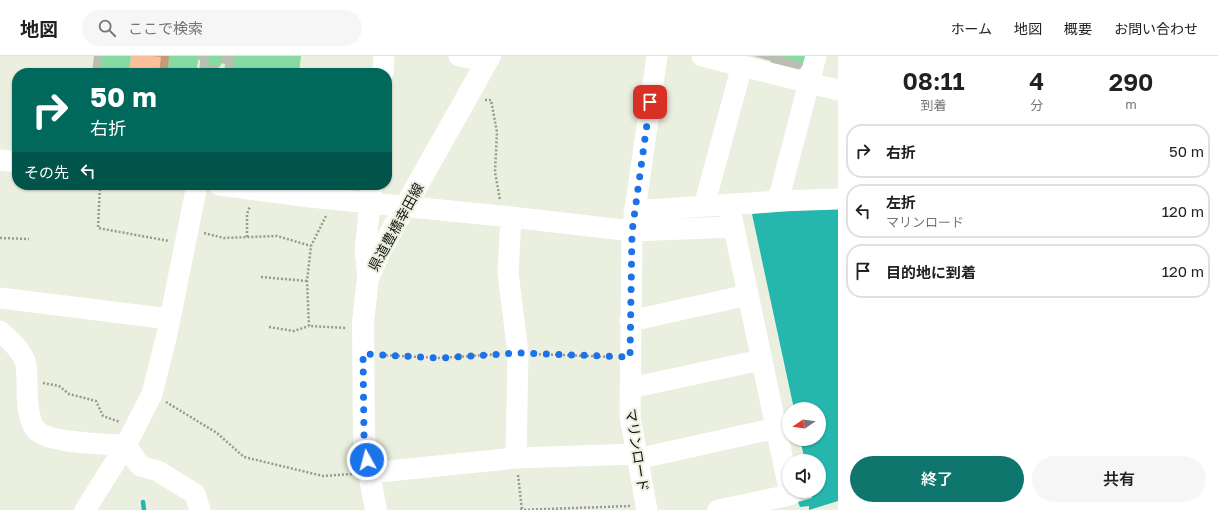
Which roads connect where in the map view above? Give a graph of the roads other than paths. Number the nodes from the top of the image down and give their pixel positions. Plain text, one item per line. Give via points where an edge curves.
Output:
1 (384, 56) edge
2 (459, 56) edge
3 (657, 56) edge
4 (702, 56) edge
5 (816, 56) edge
6 (488, 58) edge
7 (742, 66) junction
8 (383, 68) edge
9 (808, 82) junction
10 (838, 90) edge
11 (0, 160) edge
12 (12, 161) edge
13 (196, 190) edge
14 (256, 190) edge
15 (371, 194) edge
16 (838, 199) edge
17 (778, 200) junction
18 (728, 204) junction
19 (407, 206) junction
20 (704, 206) junction
21 (634, 211) junction
22 (507, 216) junction
23 (733, 227) junction
24 (632, 232) junction
25 (368, 278) junction
26 (748, 295) junction
27 (0, 298) edge
28 (170, 319) junction
29 (630, 321) junction
30 (0, 331) edge
31 (761, 360) junction
32 (630, 388) junction
33 (776, 428) junction
34 (131, 436) junction
35 (782, 455) edge
36 (636, 456) junction
37 (516, 458) junction
38 (369, 473) junction
39 (782, 498) edge
40 (647, 508) edge
41 (85, 510) edge
42 (200, 510) edge
43 (376, 510) edge
44 (718, 510) edge

1 - 8 street
2 - 6 street
3 - 21 street, マリンロード
4 - 7 street
5 - 9 street
6 - 19 main road, 県道豊橋幸田線
7 - 9 street
7 - 20 street
9 - 10 street
9 - 17 street
11 - 12 street
13 - 28 street
14 - 15 street via 334,199
15 - 19 street
15 - 25 street via 365,250
16 - 17 street
17 - 18 street
18 - 20 street
18 - 23 street
19 - 22 street
19 - 25 main road, 県道豊橋幸田線
20 - 21 street
21 - 24 street, マリンロード
22 - 24 street
22 - 37 street via 508,274 518,353
23 - 24 street
23 - 26 street
24 - 29 street, マリンロード
25 - 38 main road, 県道豊橋幸田線 via 363,354 364,435
26 - 29 street
26 - 31 street
27 - 28 street
28 - 34 street via 152,394
29 - 32 street, マリンロード
30 - 34 street via 13,343 26,362 28,407 37,430 52,437 85,443
31 - 32 street
31 - 33 street
32 - 36 street, マリンロード via 630,417
33 - 35 street
33 - 36 street
34 - 41 street
34 - 42 street via 140,466 158,471 195,494
36 - 37 street
36 - 40 street, マリンロード
37 - 38 street
38 - 43 main road, 県道豊橋幸田線
39 - 44 street

